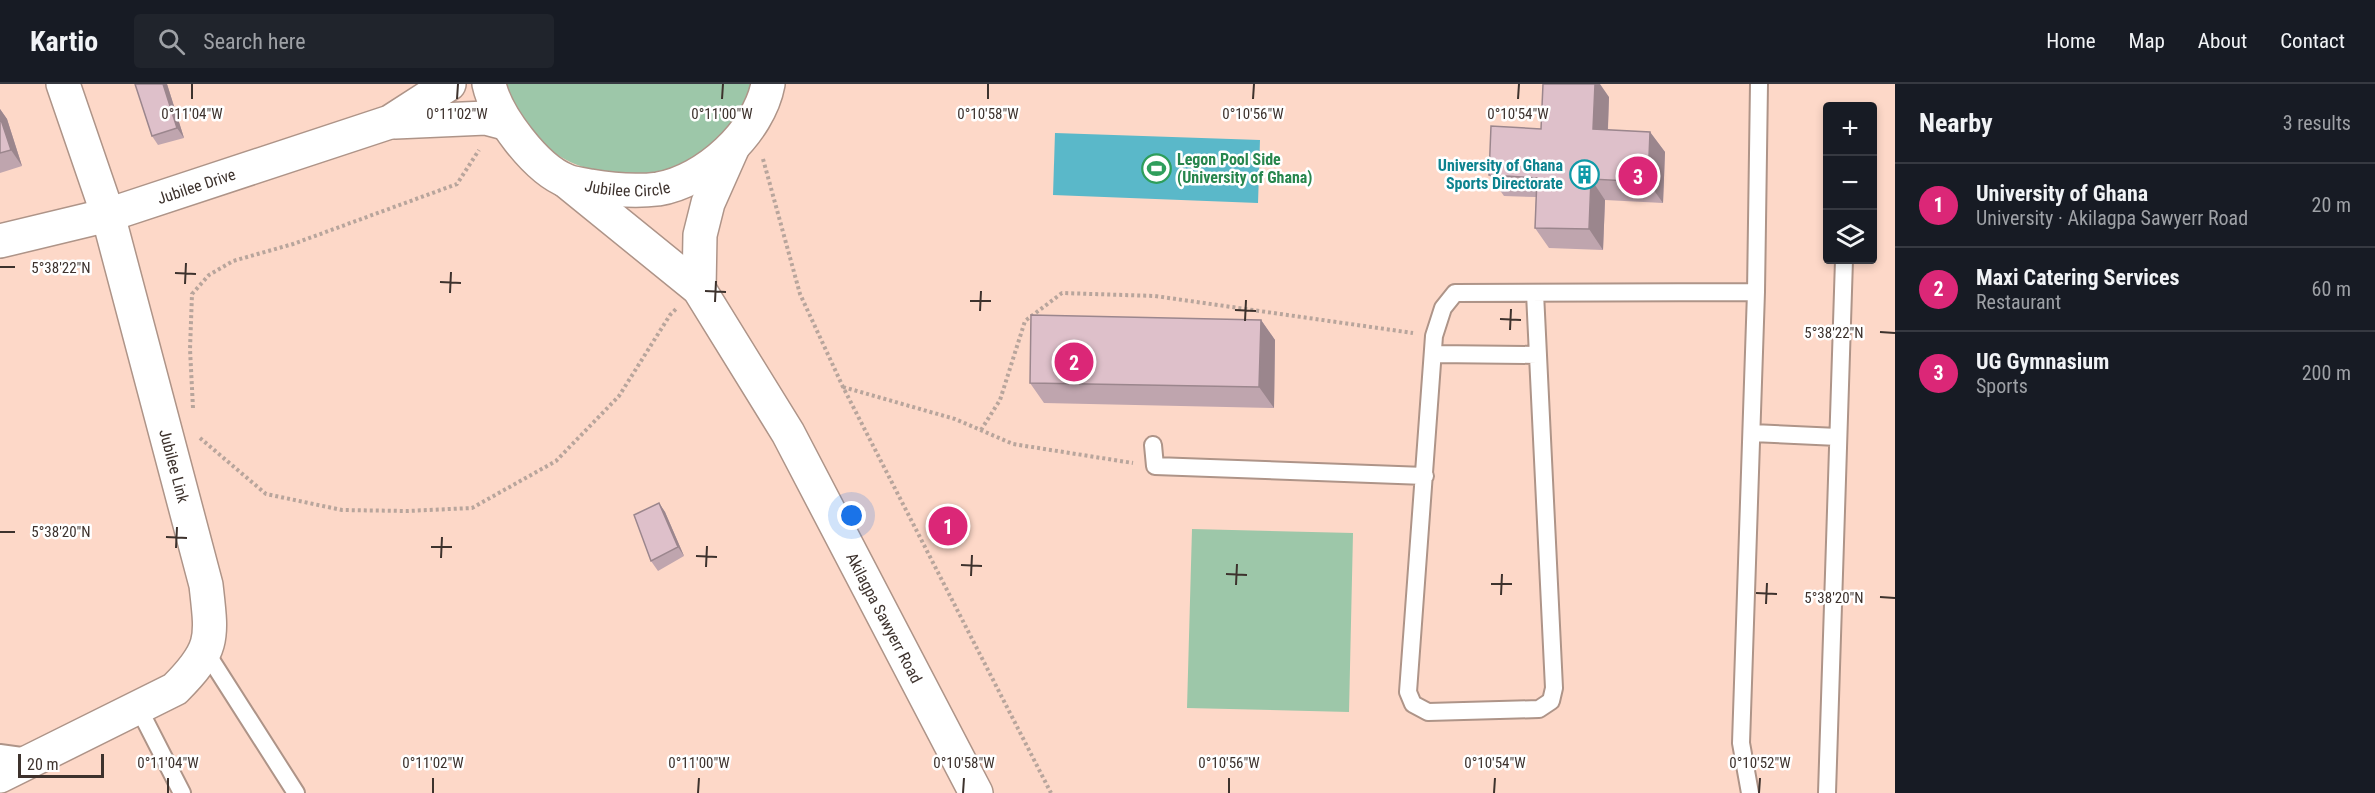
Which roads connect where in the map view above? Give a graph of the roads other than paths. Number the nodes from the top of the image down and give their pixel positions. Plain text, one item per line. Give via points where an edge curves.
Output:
1 (63, 84) edge
2 (449, 84) edge
3 (489, 84) edge
4 (768, 84) edge
5 (1759, 84) edge
6 (390, 122) junction
7 (505, 123) junction
8 (732, 149) junction
9 (566, 181) junction
10 (108, 215) junction
11 (0, 241) edge
12 (1844, 264) edge
13 (699, 288) junction
14 (1756, 292) junction
15 (1535, 293) junction
16 (1434, 354) junction
17 (1538, 355) junction
18 (1752, 434) junction
19 (1838, 436) junction
20 (1153, 445) dead end
21 (1425, 476) junction
22 (206, 652) junction
23 (138, 707) junction
24 (0, 753) edge
25 (36, 758) junction
26 (0, 776) edge
27 (182, 793) edge
28 (296, 793) edge
29 (976, 793) edge
30 (1750, 793) edge
31 (1827, 793) edge

1 - 10 street, Jubilee Link
2 - 6 street, Jubilee Drive
3 - 7 street, Jubilee Circle
4 - 8 street, Jubilee Circle via 753,122
5 - 14 lane
6 - 7 street, Jubilee Drive via 486,118
6 - 10 street, Jubilee Drive
7 - 9 street, Jubilee Circle via 536,159
8 - 9 street, Jubilee Circle via 698,174 660,189 618,191
8 - 13 street via 708,203 700,235
9 - 13 street, Akilagpa Sawyerr Road
10 - 11 street, Jubilee Drive
10 - 22 street, Jubilee Link via 179,438 206,585 210,626
12 - 19 lane
13 - 29 street, Akilagpa Sawyerr Road via 788,433
14 - 15 lane
14 - 18 lane
15 - 16 lane via 1455,294 1443,308 1434,336
15 - 17 lane
16 - 17 lane
16 - 21 lane
17 - 21 lane via 1554,688 1551,701 1539,709 1428,712 1413,704 1408,692
18 - 19 lane
18 - 30 lane via 1741,742
19 - 31 lane
20 - 21 lane via 1155,466
22 - 23 street, Jubilee Link via 175,689
22 - 28 lane
23 - 25 street, Jubilee Link
23 - 27 lane
24 - 25 lane
25 - 26 street, Jubilee Link

